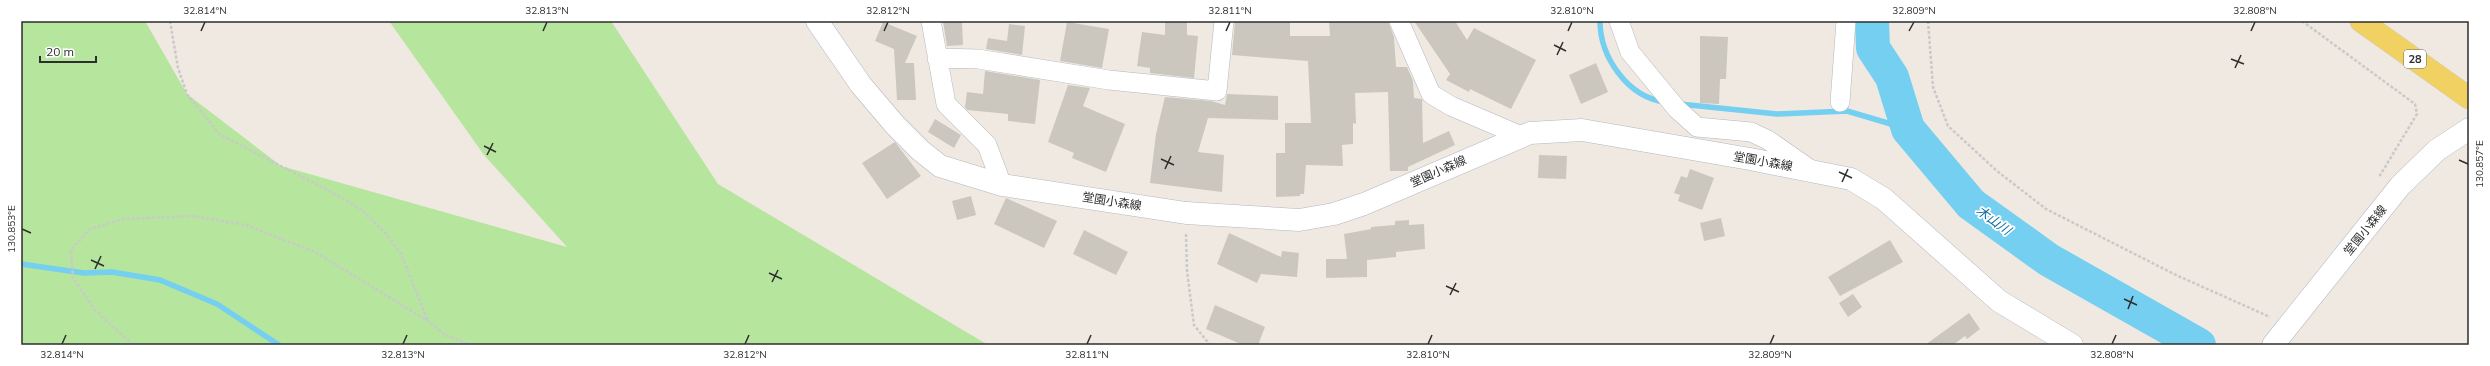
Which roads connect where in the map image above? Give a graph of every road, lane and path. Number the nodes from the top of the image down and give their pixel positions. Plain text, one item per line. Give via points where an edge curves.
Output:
1 (170, 21) edge
2 (817, 21) edge
3 (931, 21) edge
4 (1224, 21) edge
5 (1399, 21) edge
6 (1619, 21) edge
7 (1846, 21) edge
8 (1928, 21) edge
9 (2302, 21) edge
10 (2361, 21) edge
11 (937, 58) junction
12 (2469, 98) edge
13 (1840, 102) dead end
14 (2469, 129) edge
15 (1521, 136) junction
16 (1811, 170) junction
17 (2378, 178) dead end
18 (1002, 185) junction
19 (1186, 213) junction
20 (428, 321) junction
21 (2288, 325) junction
22 (133, 345) edge
23 (471, 345) edge
24 (1210, 345) edge
25 (2072, 345) edge
26 (2273, 345) edge

1 - 20 path via 178,68 187,94 219,134 362,210 388,236 401,254
2 - 18 main road, 堂園小森線 via 862,85 920,150 940,166
3 - 11 street
4 - 11 street via 1217,91 1109,80 978,59
5 - 15 street via 1431,94 1451,106
6 - 16 street via 1630,52 1677,109 1697,127 1751,132 1768,140
7 - 13 street
8 - 21 path via 1933,87 1948,126 1997,171 2046,209 2176,275
9 - 17 path via 2415,104 2418,114
10 - 12 main road, 28
11 - 18 street via 946,104 987,145
14 - 21 main road, 堂園小森線 via 2437,150 2400,186
15 - 16 main road, 堂園小森線 via 1530,133 1582,130
15 - 19 main road, 堂園小森線 via 1364,204 1334,214 1299,220
16 - 25 main road, 堂園小森線 via 1851,180 1884,199 1999,301
18 - 19 main road, 堂園小森線
19 - 24 path via 1187,271 1194,326
20 - 22 path via 315,252 246,225 192,216 123,219 90,229 71,250 73,278 95,310
20 - 23 path via 445,335
21 - 26 main road, 堂園小森線

